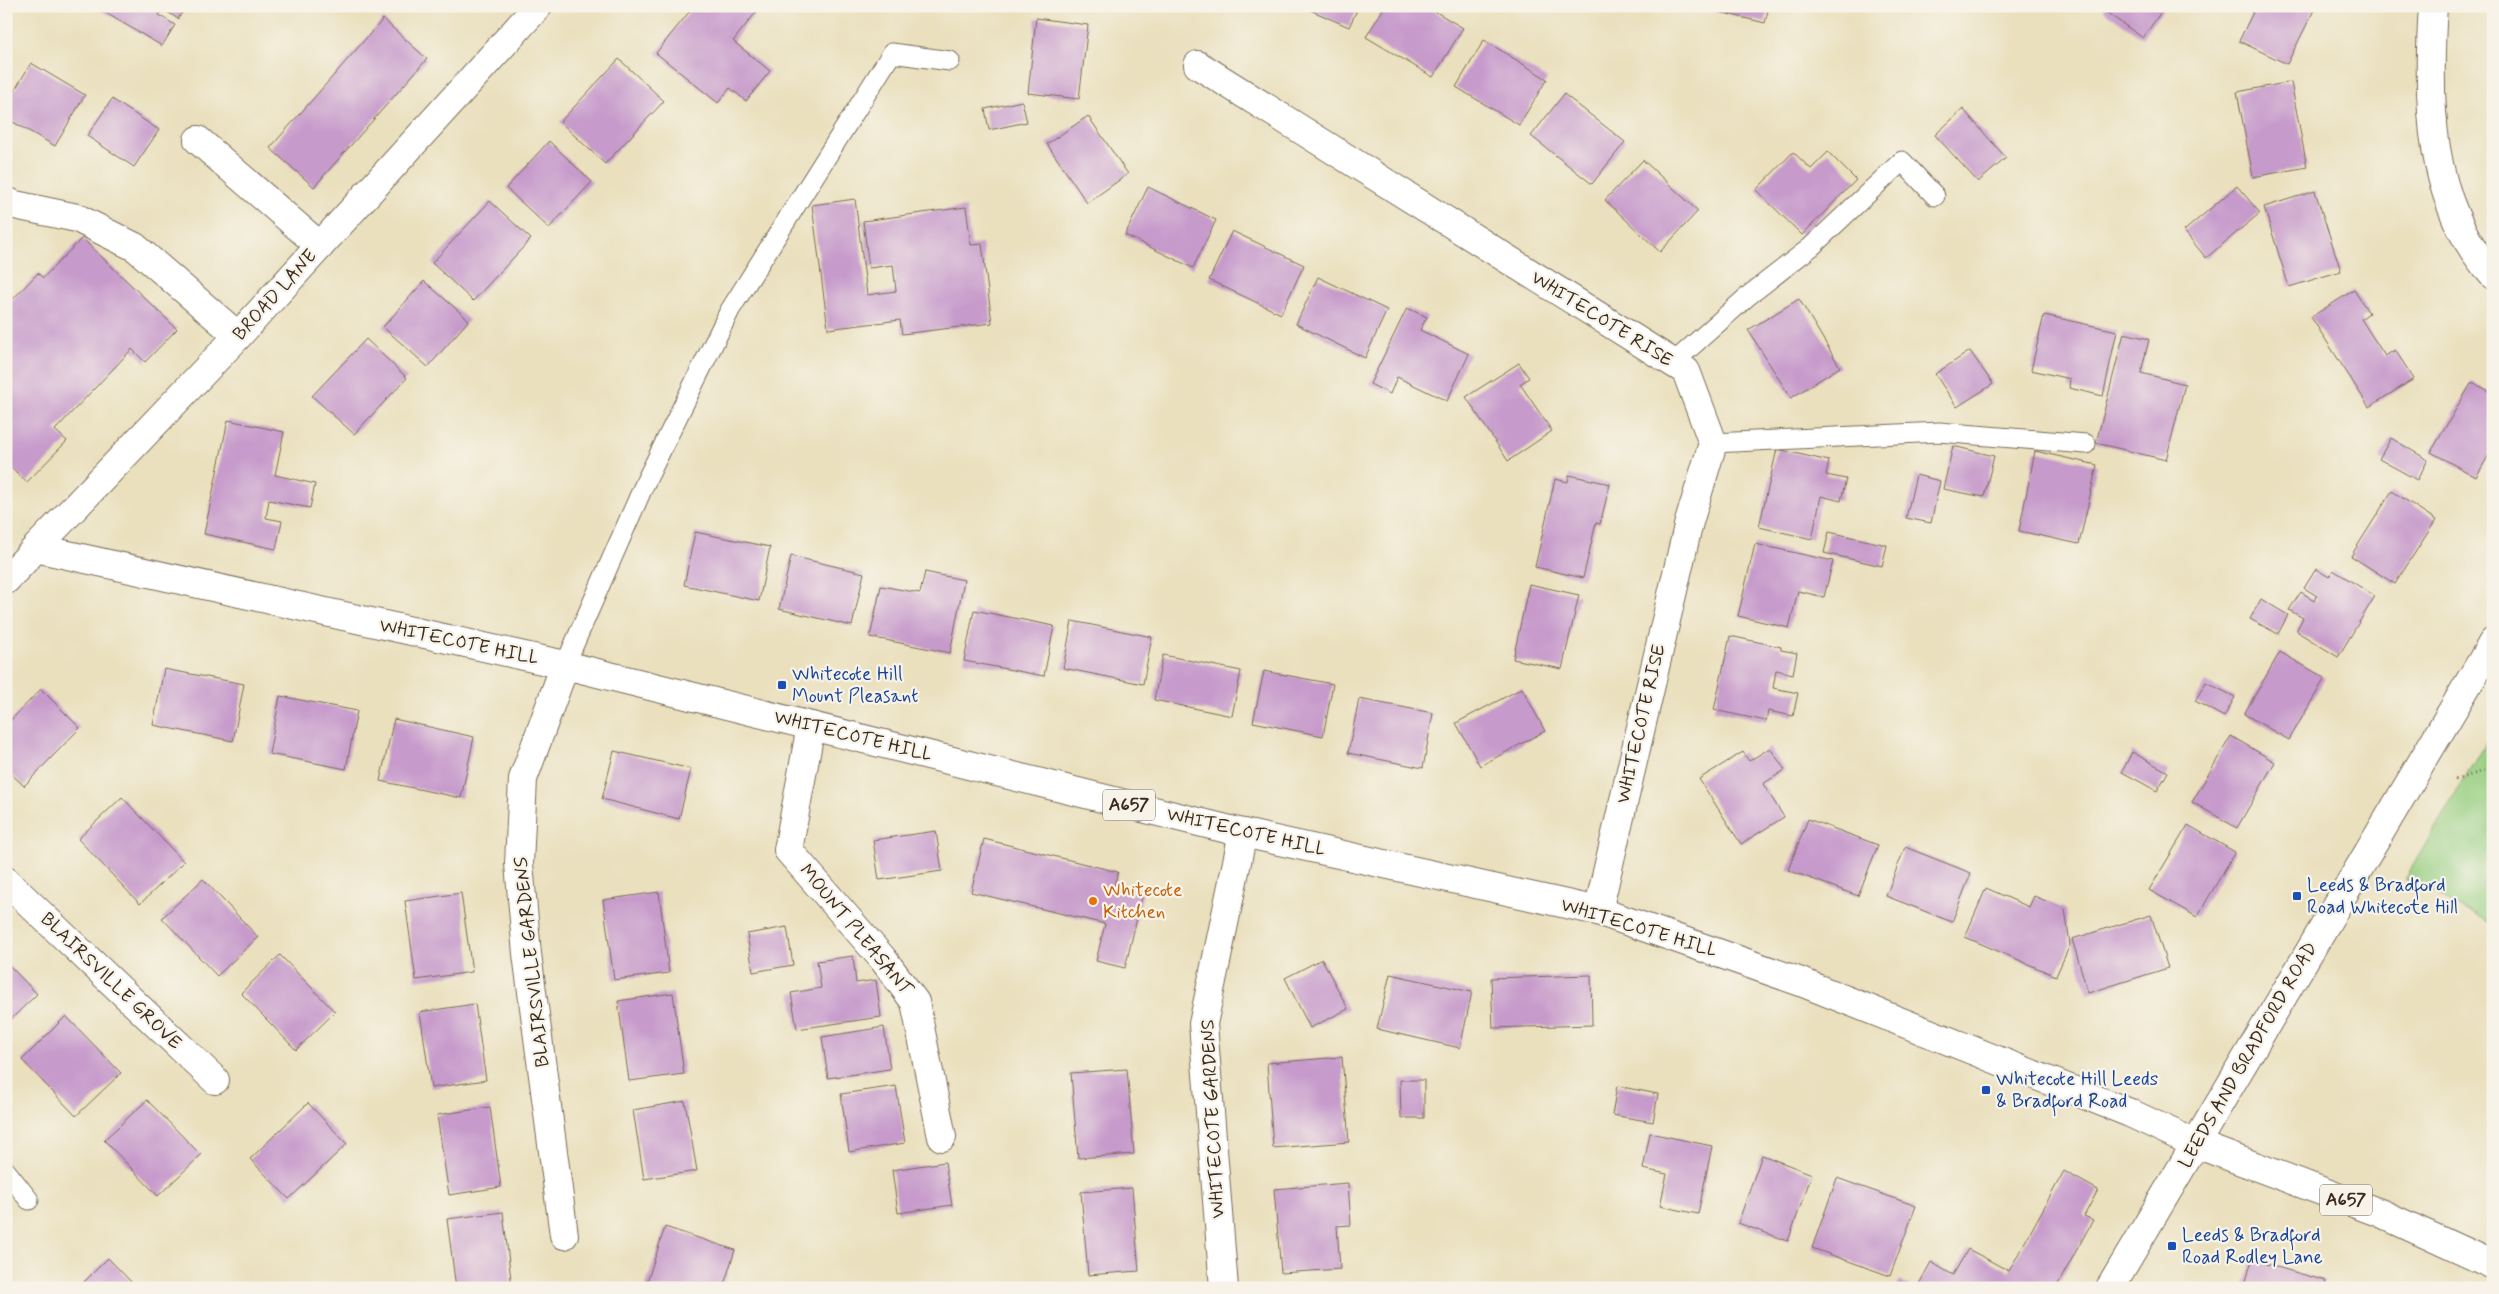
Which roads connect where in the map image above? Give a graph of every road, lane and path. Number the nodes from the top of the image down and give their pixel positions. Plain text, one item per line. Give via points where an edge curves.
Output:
1 (538, 6) edge
2 (2434, 6) edge
3 (950, 61) dead end
4 (1198, 64) dead end
5 (198, 140) dead end
6 (1935, 196) dead end
7 (6, 201) edge
8 (320, 246) junction
9 (2493, 275) edge
10 (238, 336) junction
11 (1673, 363) junction
12 (1713, 443) junction
13 (2086, 444) dead end
14 (36, 548) junction
15 (6, 580) edge
16 (2493, 642) edge
17 (565, 665) junction
18 (811, 726) junction
19 (1242, 833) junction
20 (6, 881) edge
21 (1598, 911) junction
22 (215, 1080) dead end
23 (942, 1137) dead end
24 (2196, 1144) junction
25 (6, 1172) edge
26 (29, 1200) dead end
27 (564, 1235) dead end
28 (2493, 1265) edge
29 (1224, 1288) edge
30 (2110, 1288) edge

1 - 8 street, BROAD LANE
2 - 9 street via 2430,106 2438,160 2462,236
3 - 17 lane via 892,53 730,310 645,483
4 - 11 street, WHITECOTE RISE
5 - 8 street
6 - 11 lane via 1902,161 1810,247 1748,296
7 - 10 street via 15,206 77,218 134,247
8 - 10 street, BROAD LANE
10 - 14 street, BROAD LANE
11 - 12 street, WHITECOTE RISE via 1686,371
12 - 13 lane via 1939,432
12 - 21 street, WHITECOTE RISE via 1688,522
14 - 15 street, BROAD LANE
14 - 17 street, WHITECOTE HILL / A657
16 - 24 street, LEEDS AND BRADFORD ROAD
17 - 18 street, WHITECOTE HILL / A657
17 - 27 street, BLAIRSVILLE GARDENS via 523,779 519,864 527,954
18 - 19 street, WHITECOTE HILL / A657
18 - 23 street, MOUNT PLEASANT via 788,850 883,959 915,1002
19 - 21 street, WHITECOTE HILL / A657
19 - 29 street, WHITECOTE GARDENS via 1203,1024
20 - 22 street, BLAIRSVILLE GROVE
21 - 24 street, WHITECOTE HILL / A657 via 1801,982 2130,1113
24 - 28 street, A657 via 2380,1213
24 - 30 street, LEEDS AND BRADFORD ROAD
25 - 26 lane

